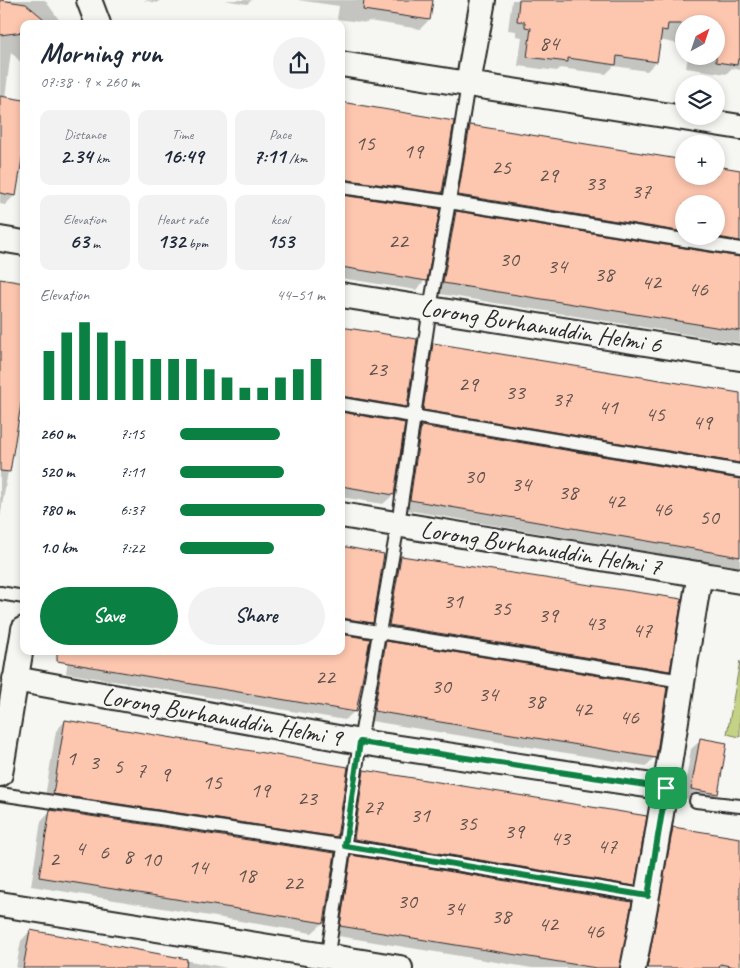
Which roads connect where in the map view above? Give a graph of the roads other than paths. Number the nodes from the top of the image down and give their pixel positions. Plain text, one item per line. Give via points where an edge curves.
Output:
1 (89, 0) edge
2 (483, 0) edge
3 (96, 20) edge
4 (345, 65) edge
5 (468, 84) junction
6 (740, 127) edge
7 (345, 188) edge
8 (449, 202) junction
9 (0, 239) edge
10 (20, 242) edge
11 (740, 249) edge
12 (345, 296) edge
13 (430, 308) junction
14 (740, 358) edge
15 (345, 405) edge
16 (415, 416) junction
17 (740, 471) edge
18 (345, 516) edge
19 (398, 524) junction
20 (700, 574) junction
21 (740, 581) edge
22 (0, 593) edge
23 (20, 596) edge
24 (345, 627) edge
25 (379, 632) junction
26 (20, 651) edge
27 (15, 679) junction
28 (682, 681) junction
29 (360, 742) junction
30 (0, 774) edge
31 (666, 788) junction
32 (0, 794) edge
33 (696, 801) dead end
34 (740, 806) edge
35 (345, 846) junction
36 (648, 896) junction
37 (0, 904) edge
38 (326, 962) edge
39 (400, 968) edge
40 (633, 968) edge

1 - 3 street
2 - 5 street
4 - 5 street
5 - 6 street
5 - 8 lane
7 - 8 lane
8 - 11 lane
8 - 13 lane
9 - 10 street
12 - 13 street, Lorong Burhanuddin Helmi 6
13 - 14 street, Lorong Burhanuddin Helmi 6
13 - 16 lane
15 - 16 lane
16 - 17 lane
16 - 19 lane
18 - 19 street, Lorong Burhanuddin Helmi 7
19 - 20 street, Lorong Burhanuddin Helmi 7
19 - 25 lane
20 - 21 street, Lorong Burhanuddin Helmi 7
20 - 28 street
22 - 23 lane
24 - 25 lane
25 - 28 lane
25 - 29 lane
26 - 27 street
27 - 29 street, Lorong Burhanuddin Helmi 9
27 - 30 street
28 - 31 street
29 - 31 street, Lorong Burhanuddin Helmi 9
29 - 35 lane
31 - 36 street
32 - 35 lane
33 - 34 lane
35 - 36 lane
35 - 38 lane
36 - 40 street
37 - 38 street
38 - 39 street

